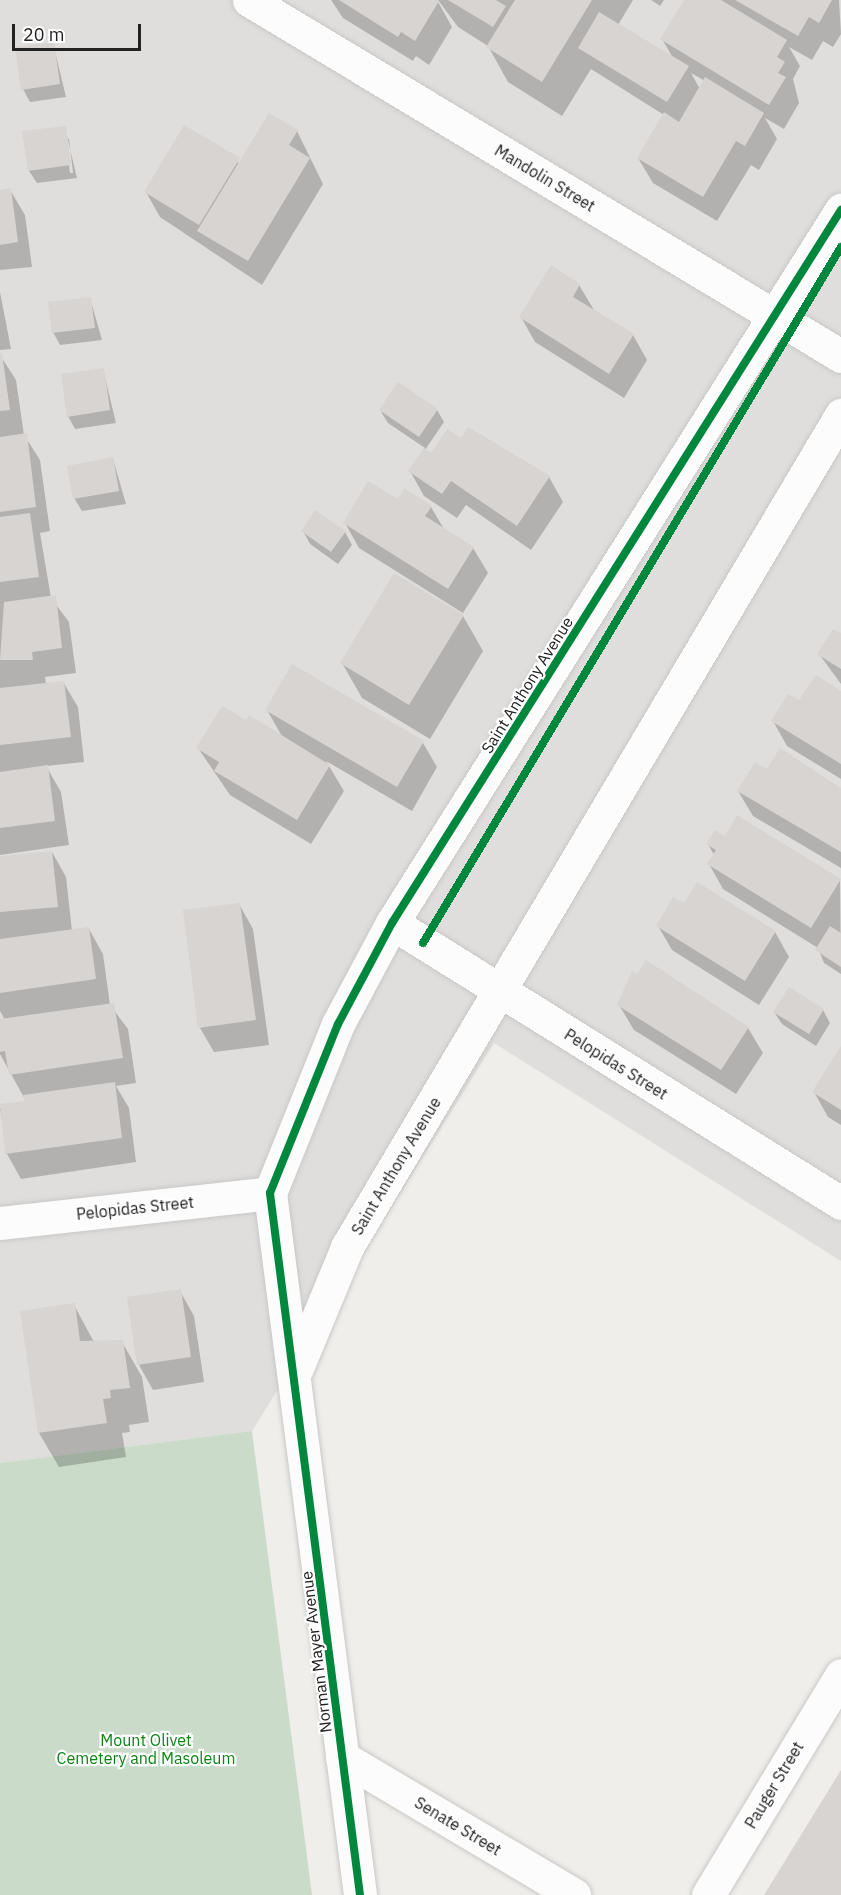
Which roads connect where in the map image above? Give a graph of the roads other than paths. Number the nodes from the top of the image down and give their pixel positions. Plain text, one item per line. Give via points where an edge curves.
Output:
1 (249, 0) edge
2 (841, 210) edge
3 (776, 318) junction
4 (841, 356) edge
5 (841, 415) edge
6 (392, 923) junction
7 (500, 992) junction
8 (270, 1193) junction
9 (841, 1203) edge
10 (0, 1223) edge
11 (297, 1368) junction
12 (841, 1675) edge
13 (342, 1757) junction
14 (360, 1895) edge
15 (574, 1895) edge
16 (708, 1895) edge

1 - 3 street, Mandolin Street
2 - 3 street, Saint Anthony Avenue
3 - 4 street, Mandolin Street
3 - 6 street, Saint Anthony Avenue
5 - 7 street, Saint Anthony Avenue
6 - 7 street, Pelopidas Street
6 - 8 street, Saint Anthony Avenue via 338,1024
7 - 9 street, Pelopidas Street
7 - 11 street, Saint Anthony Avenue via 347,1247
8 - 10 street, Pelopidas Street
8 - 11 street, Norman Mayer Avenue
11 - 13 street, Norman Mayer Avenue
12 - 16 street, Pauger Street
13 - 14 street, Norman Mayer Avenue
13 - 15 street, Senate Street

